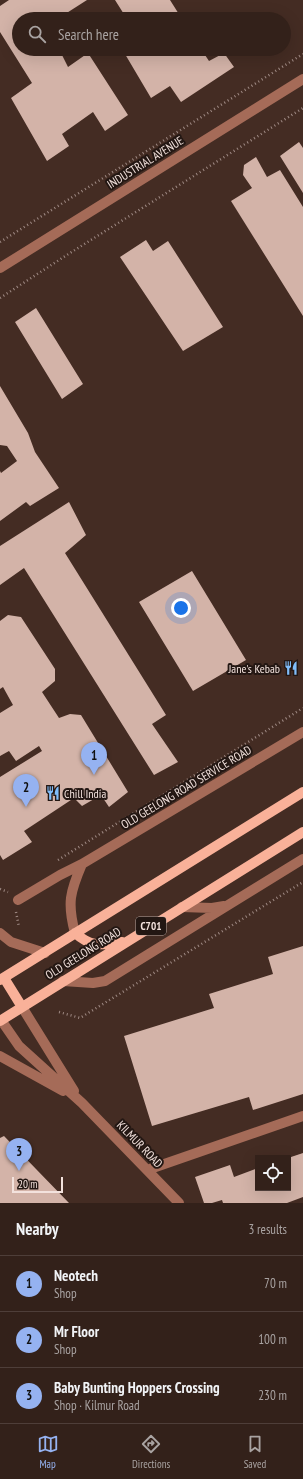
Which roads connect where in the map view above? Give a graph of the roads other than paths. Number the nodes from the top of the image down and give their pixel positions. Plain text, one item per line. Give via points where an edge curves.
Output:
1 (303, 79) edge
2 (0, 268) edge
3 (303, 732) edge
4 (303, 792) edge
5 (303, 832) edge
6 (303, 859) edge
7 (82, 864) junction
8 (15, 897) road end
9 (228, 906) junction
10 (182, 907) junction
11 (0, 933) edge
12 (75, 933) junction
13 (126, 942) junction
14 (45, 953) junction
15 (1, 976) edge
16 (63, 981) junction
17 (22, 1007) junction
18 (0, 1020) edge
19 (0, 1056) edge
20 (82, 1103) junction
21 (303, 1116) edge
22 (147, 1170) junction
23 (179, 1203) edge

1 - 2 street, INDUSTRIAL AVENUE
3 - 7 street, OLD GEELONG ROAD SERVICE ROAD
4 - 12 main road, OLD GEELONG ROAD
5 - 10 main road, OLD GEELONG ROAD / C701
6 - 9 street
7 - 8 street, OLD GEELONG ROAD SERVICE ROAD
7 - 12 street via 73,886 70,903
9 - 10 street
9 - 16 street via 105,981
10 - 13 main road, OLD GEELONG ROAD / C701
11 - 14 street via 11,942
12 - 13 main road via 91,944
12 - 14 main road, OLD GEELONG ROAD
13 - 16 main road, OLD GEELONG ROAD / C701
14 - 15 main road, OLD GEELONG ROAD
15 - 17 main road
16 - 17 main road, OLD GEELONG ROAD / C701
17 - 18 main road, OLD GEELONG ROAD / C701
17 - 20 street, KILMUR ROAD
18 - 20 street, KILMUR ROAD via 20,1046
19 - 20 street, KILMUR ROAD
20 - 22 street, KILMUR ROAD
21 - 22 street
22 - 23 street, KILMUR ROAD

